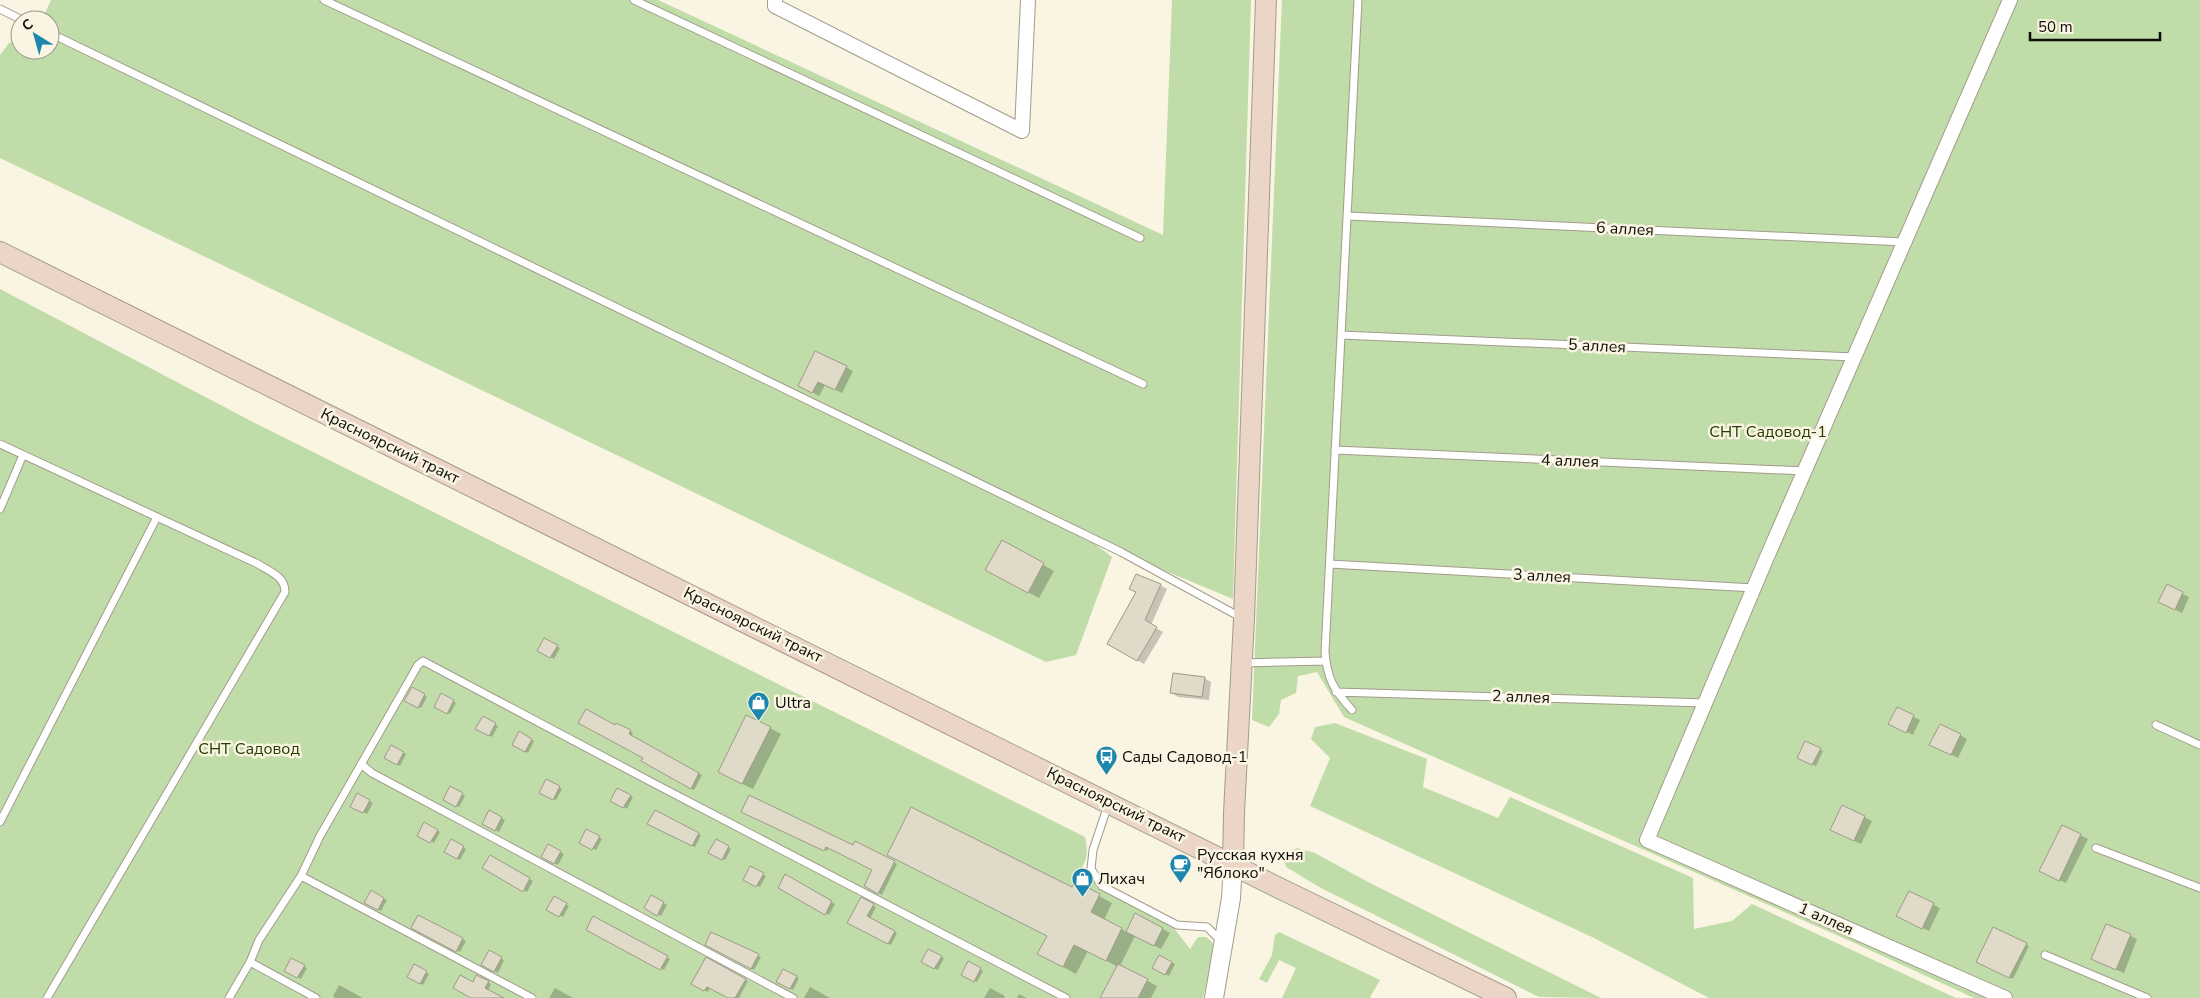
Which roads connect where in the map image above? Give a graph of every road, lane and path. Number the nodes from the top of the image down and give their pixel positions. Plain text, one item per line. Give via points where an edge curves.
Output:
1 (324, 0) edge
2 (634, 0) edge
3 (775, 0) edge
4 (1028, 0) edge
5 (1266, 0) edge
6 (1358, 0) edge
7 (2010, 0) edge
8 (60, 38) edge
9 (1347, 216) junction
10 (1140, 238) dead end
11 (1904, 242) junction
12 (0, 252) edge
13 (1341, 335) junction
14 (1854, 357) junction
15 (1143, 384) dead end
16 (0, 444) edge
17 (1335, 450) junction
18 (23, 455) junction
19 (1804, 471) junction
20 (0, 509) edge
21 (157, 517) junction
22 (1330, 564) junction
23 (1754, 588) junction
24 (1244, 619) junction
25 (1326, 662) junction
26 (1242, 664) junction
27 (1336, 692) junction
28 (1705, 703) junction
29 (1352, 710) dead end
30 (2156, 725) dead end
31 (2200, 745) edge
32 (362, 764) junction
33 (1109, 802) junction
34 (0, 822) edge
35 (2096, 848) dead end
36 (1233, 863) junction
37 (301, 876) junction
38 (2200, 888) edge
39 (1224, 945) junction
40 (2045, 955) dead end
41 (250, 962) junction
42 (47, 998) edge
43 (229, 998) edge
44 (316, 998) edge
45 (532, 998) edge
46 (792, 998) edge
47 (1066, 998) edge
48 (1214, 998) edge
49 (1506, 998) edge
50 (2005, 998) edge
51 (2147, 998) edge

1 - 15 lane
2 - 10 lane
3 - 4 street via 775,6 1022,131
5 - 24 main road
6 - 9 lane
7 - 11 street
8 - 24 lane via 1121,552
9 - 11 lane, 6 аллея
9 - 13 lane
11 - 14 street
12 - 33 main road, Красноярский тракт
13 - 14 lane, 5 аллея
13 - 17 lane
14 - 19 street
16 - 18 lane
17 - 19 lane, 4 аллея
17 - 22 lane
18 - 20 lane
18 - 21 lane
19 - 23 street
21 - 34 lane
21 - 42 lane via 258,564 282,580 285,592
22 - 23 lane, 3 аллея
22 - 25 lane
23 - 28 street
24 - 26 main road
25 - 26 lane
25 - 27 lane via 1326,672
26 - 36 main road
27 - 28 lane, 2 аллея
27 - 29 lane
28 - 50 street, 1 аллея via 1647,840
30 - 31 lane
32 - 37 lane
32 - 46 lane
32 - 47 lane via 423,661
33 - 36 main road, Красноярский тракт
33 - 39 lane via 1091,869 1102,886 1177,925 1207,927
35 - 38 lane
36 - 39 street
36 - 49 main road, Красноярский тракт
37 - 41 lane via 258,940
37 - 45 lane
39 - 48 street
40 - 51 lane
41 - 43 lane
41 - 44 lane

